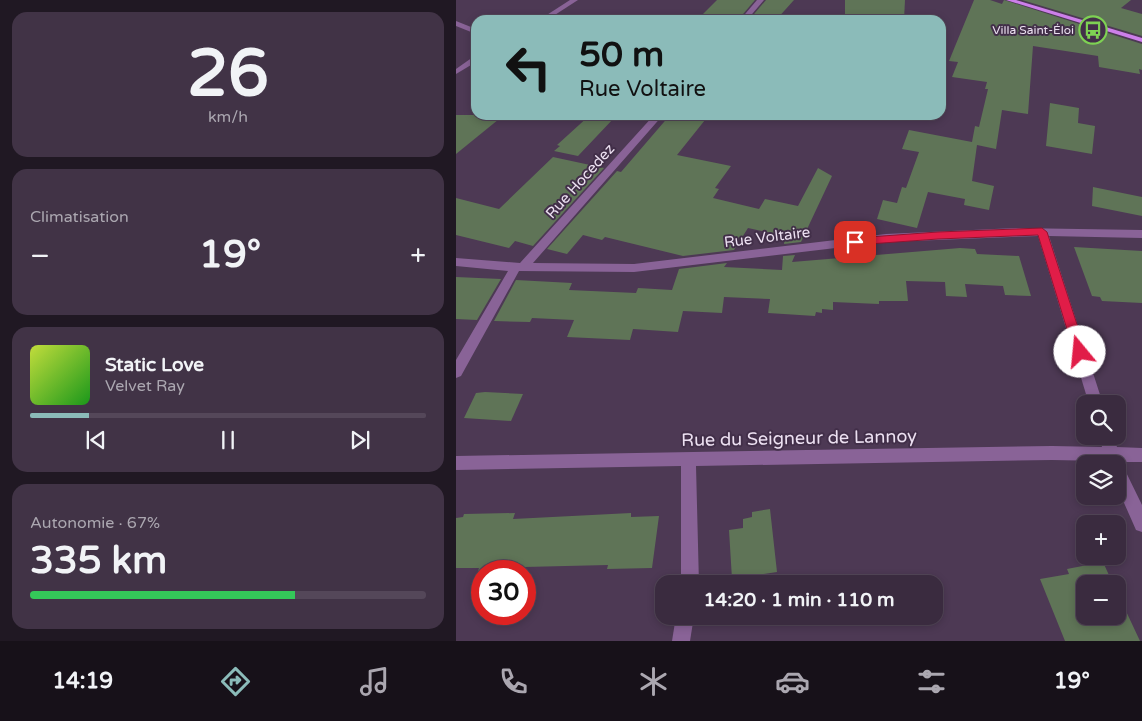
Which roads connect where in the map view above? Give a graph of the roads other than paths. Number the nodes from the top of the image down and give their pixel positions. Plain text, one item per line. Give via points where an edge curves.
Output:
1 (575, 0) edge
2 (761, 0) edge
3 (1009, 0) edge
4 (1024, 0) edge
5 (550, 15) edge
6 (748, 15) edge
7 (1084, 21) junction
8 (456, 23) edge
9 (471, 30) edge
10 (1142, 40) edge
11 (471, 63) edge
12 (456, 72) edge
13 (654, 120) edge
14 (1042, 232) junction
15 (1142, 234) edge
16 (456, 262) edge
17 (519, 267) junction
18 (456, 372) edge
19 (1093, 395) edge
20 (1142, 454) edge
21 (1126, 456) edge
22 (1076, 458) edge
23 (688, 459) junction
24 (456, 463) edge
25 (1126, 489) edge
26 (1142, 524) edge
27 (691, 575) edge
28 (684, 625) edge
29 (681, 641) edge

1 - 5 street
2 - 6 street
3 - 7 main road
4 - 7 main road
7 - 10 main road
8 - 9 street
11 - 12 street
13 - 17 street, Rue Hocedez
14 - 15 street, Rue Voltaire
14 - 17 street, Rue Voltaire via 886,238 652,267
14 - 19 street
16 - 17 street, Rue Voltaire
17 - 18 street, Rue Hocedez
20 - 21 street, Rue du Seigneur de Lannoy
22 - 23 street, Rue du Seigneur de Lannoy
23 - 24 street, Rue du Seigneur de Lannoy
23 - 27 street
25 - 26 street
28 - 29 street

